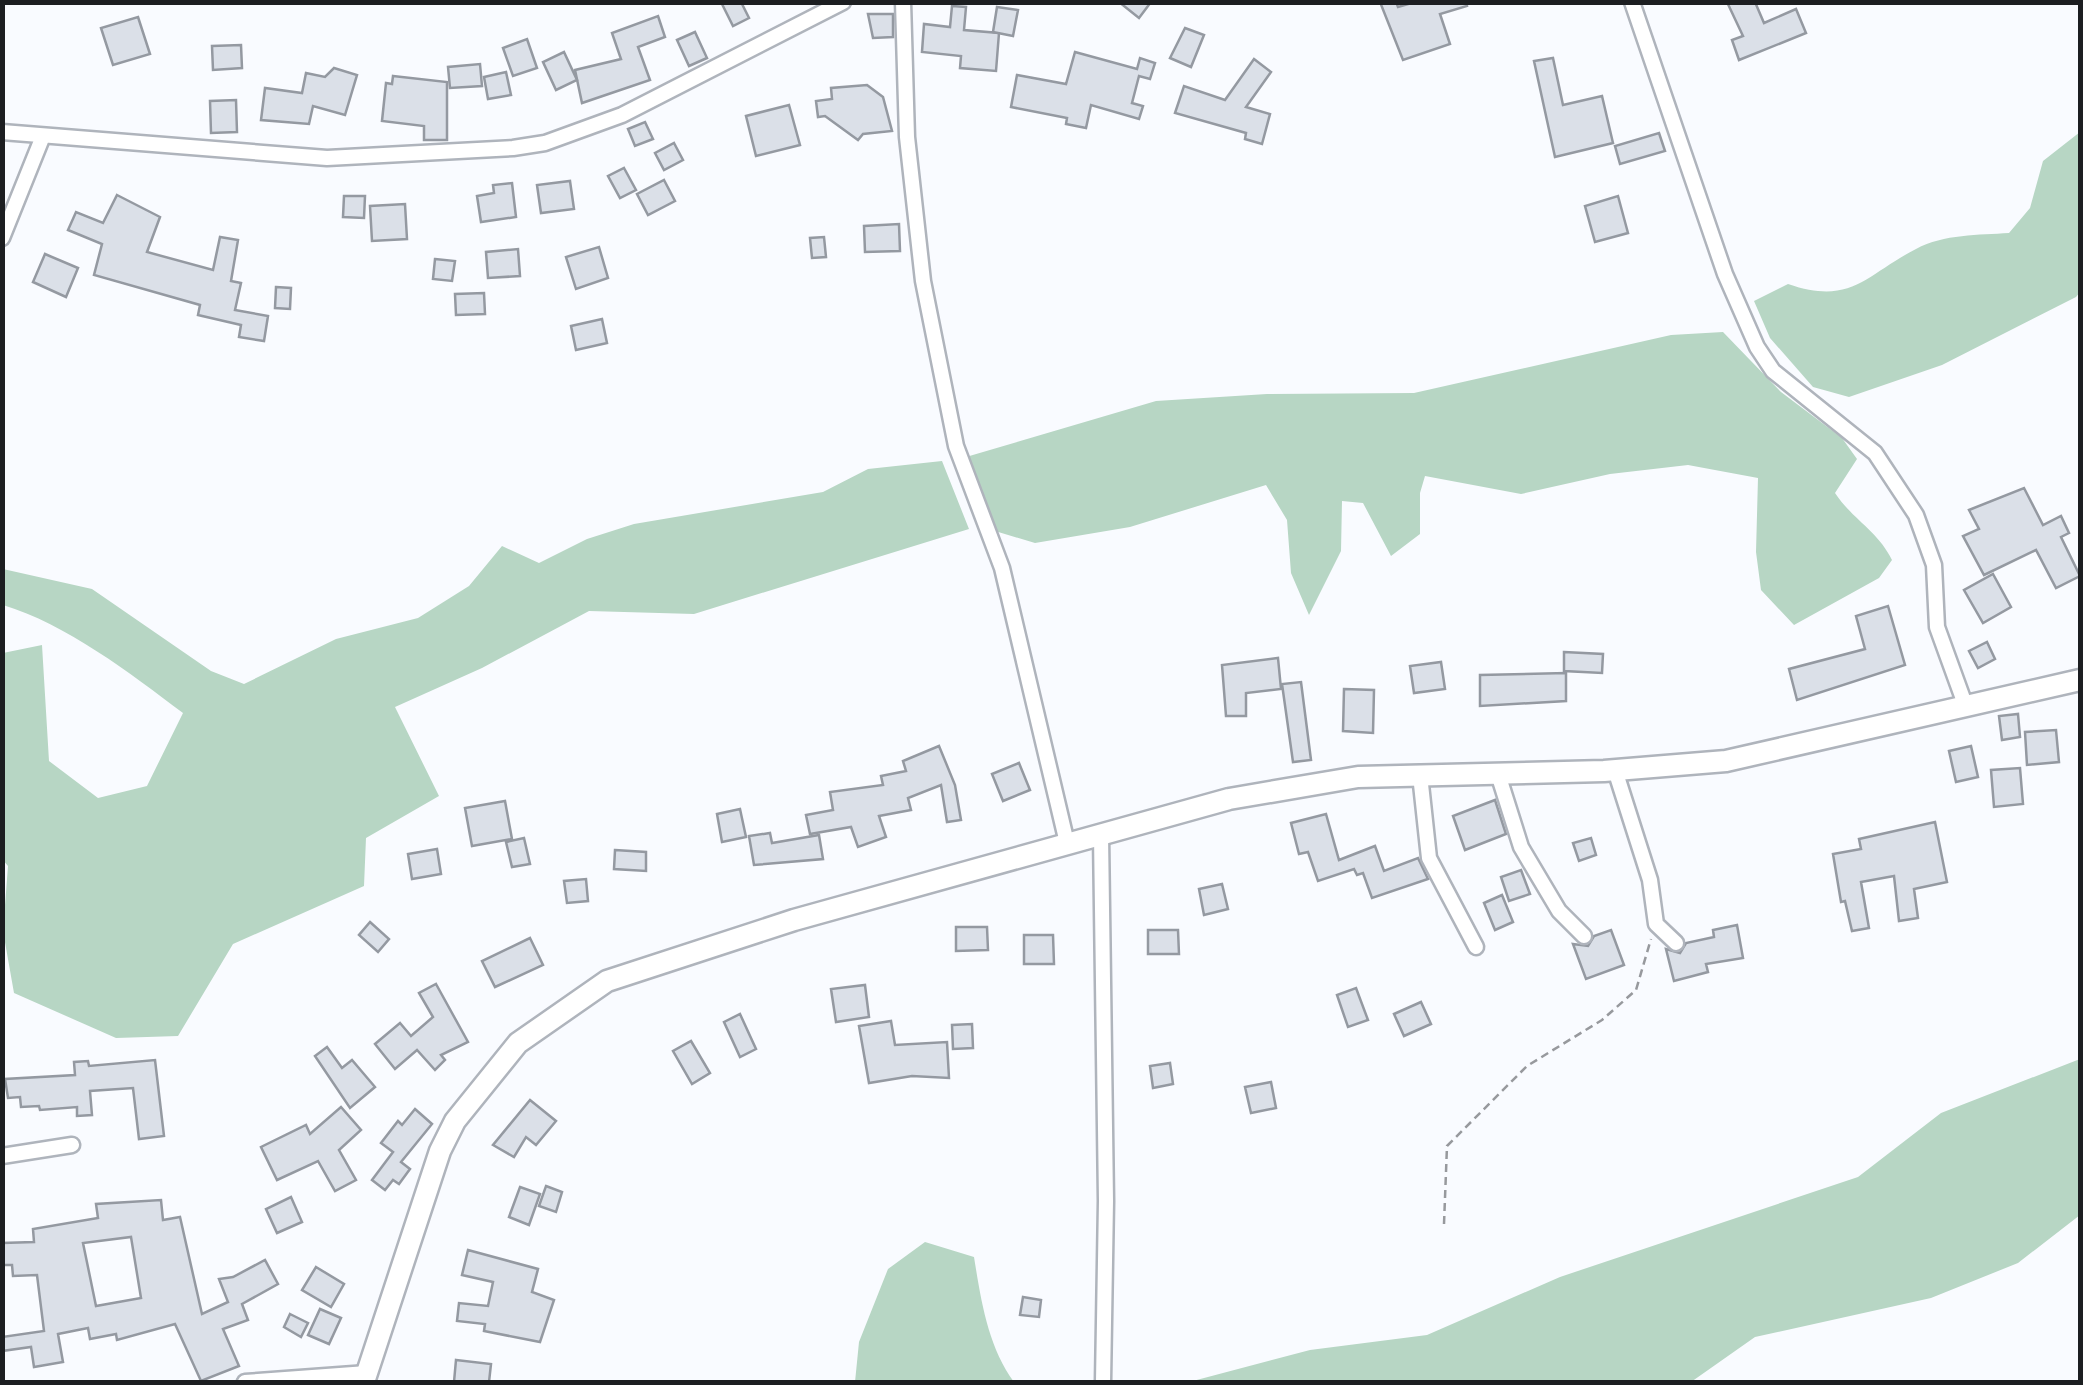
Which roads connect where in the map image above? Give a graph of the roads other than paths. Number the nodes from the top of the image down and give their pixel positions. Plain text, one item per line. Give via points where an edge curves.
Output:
1 (844, 2) edge
2 (902, 2) edge
3 (1632, 2) edge
4 (2, 132) edge
5 (43, 136) junction
6 (2, 238) edge
7 (2080, 680) edge
8 (1966, 707) junction
9 (1616, 770) junction
10 (1498, 774) junction
11 (1420, 775) junction
12 (1101, 835) junction
13 (1066, 843) junction
14 (1584, 936) dead end
15 (1676, 943) dead end
16 (1476, 947) dead end
17 (72, 1146) dead end
18 (2, 1156) edge
19 (366, 1378) edge
20 (245, 1382) edge
21 (1103, 1382) edge

1 - 5 street via 622,115 546,143 327,158
2 - 13 street via 912,206 926,299 956,446 1002,568
3 - 8 street via 1757,347 1772,371 1876,453 1916,515 1934,564 1936,627
4 - 5 street
5 - 6 street
7 - 8 street
8 - 9 street via 1726,761
9 - 10 street
9 - 15 street via 1653,890 1656,924
10 - 11 street
10 - 14 street via 1521,847 1559,912
11 - 12 street via 1296,785
11 - 16 street via 1429,858
12 - 13 street
12 - 21 street
13 - 19 street via 671,956 607,981 518,1043 456,1120 440,1151
17 - 18 street
19 - 20 street

